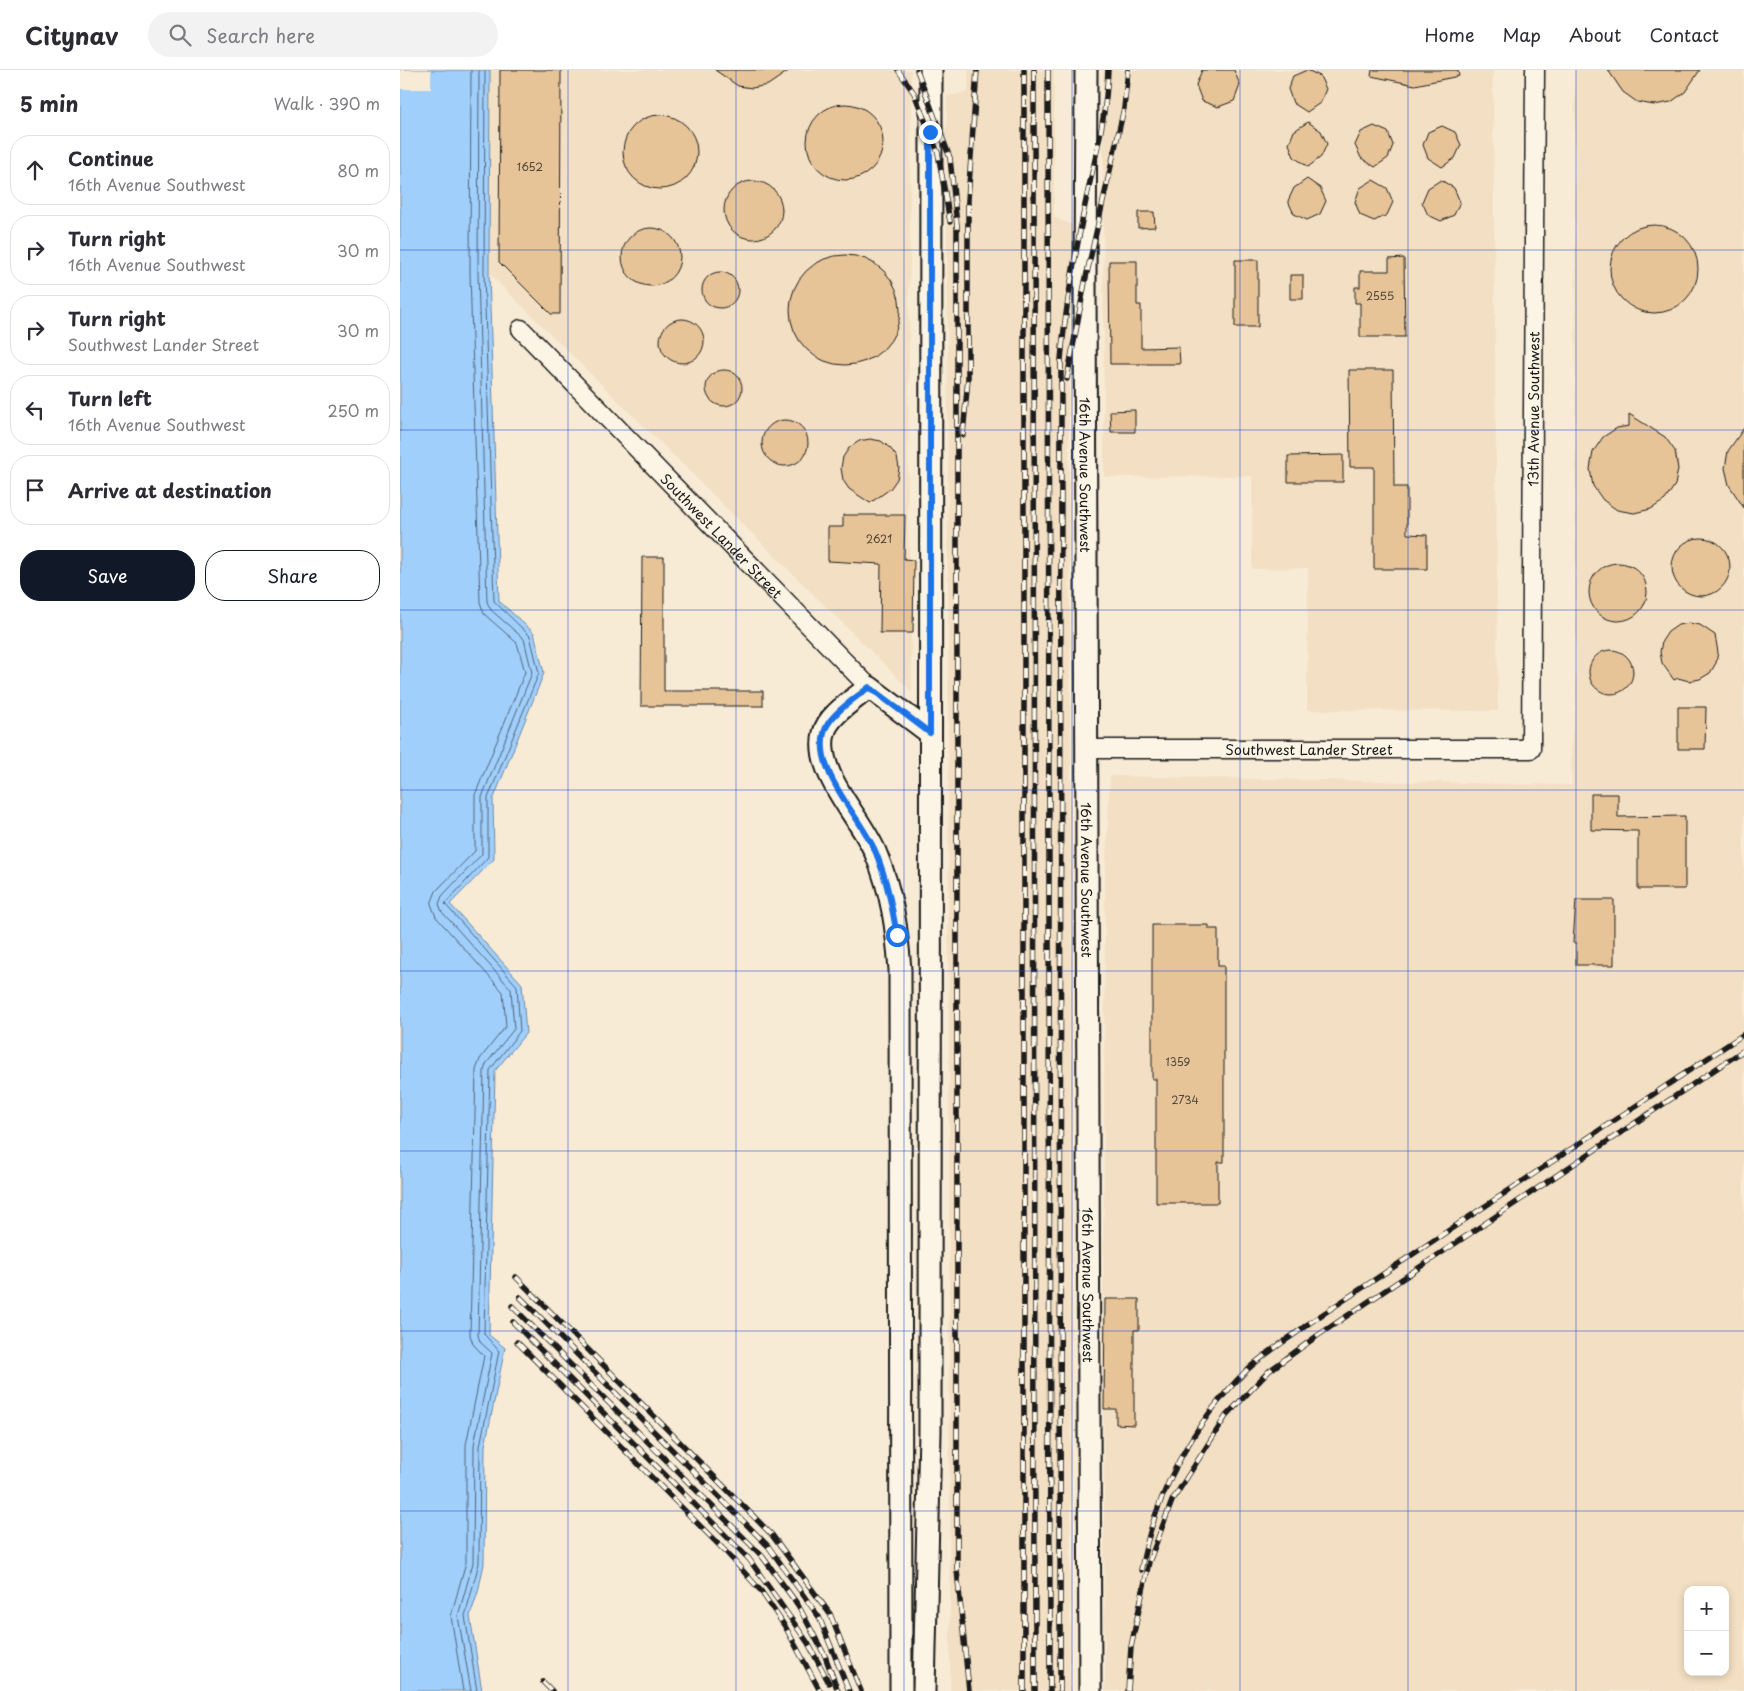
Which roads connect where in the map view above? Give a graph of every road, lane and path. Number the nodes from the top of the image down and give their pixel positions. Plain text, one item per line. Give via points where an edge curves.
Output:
1 (931, 70) edge
2 (1086, 70) edge
3 (1535, 70) edge
4 (521, 329) dead end
5 (869, 687) junction
6 (930, 733) junction
7 (1088, 749) junction
8 (1531, 749) joint
9 (901, 1691) edge
10 (924, 1691) edge
11 (1090, 1691) edge

1 - 6 street
2 - 7 street, 16th Avenue Southwest
3 - 8 street, 13th Avenue Southwest
4 - 5 street, Southwest Lander Street
5 - 6 street, Southwest Lander Street
5 - 9 street via 832,719 824,732 823,749 828,772 876,851 889,889 900,970
6 - 10 street via 930,1432
7 - 8 street, Southwest Lander Street
7 - 11 street, 16th Avenue Southwest

